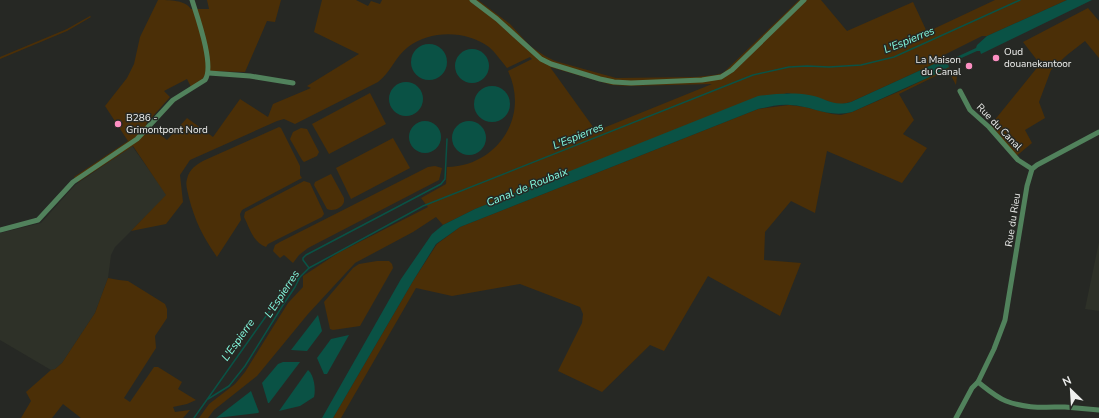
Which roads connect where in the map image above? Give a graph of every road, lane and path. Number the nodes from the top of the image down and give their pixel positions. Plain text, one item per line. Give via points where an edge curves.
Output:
1 (192, 0) edge
2 (472, 0) edge
3 (804, 0) edge
4 (209, 72) junction
5 (294, 83) dead end
6 (960, 91) dead end
7 (1099, 132) edge
8 (1032, 170) junction
9 (0, 230) edge
10 (978, 382) junction
11 (1099, 410) edge
12 (956, 418) edge

1 - 4 street via 202,31
2 - 3 street via 544,61 614,82 631,83 708,80 725,75
4 - 5 street
4 - 9 street via 203,83 170,102 137,139 73,182 38,220
6 - 8 street, Rue du Canal via 970,110 990,127 1018,160
7 - 8 street
8 - 10 street, Rue du Rieu via 1027,186 1005,320
10 - 11 street via 1006,401 1021,405
10 - 12 street, Rue du Rieu

